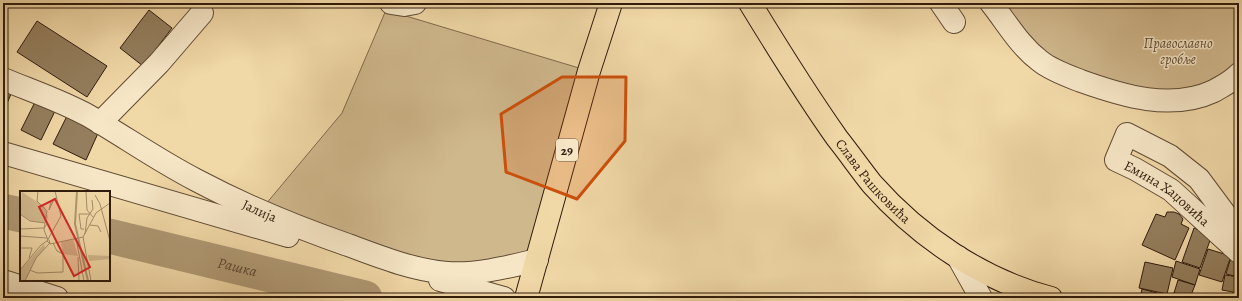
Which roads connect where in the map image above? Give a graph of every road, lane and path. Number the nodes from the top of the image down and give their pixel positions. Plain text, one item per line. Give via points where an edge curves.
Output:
1 (391, 3) edge
2 (415, 3) edge
3 (611, 3) edge
4 (750, 3) edge
5 (941, 3) edge
6 (991, 3) edge
7 (202, 13) dead end
8 (954, 22) dead end
9 (1235, 78) edge
10 (3, 80) edge
11 (100, 123) junction
12 (3, 153) edge
13 (1236, 249) edge
14 (958, 257) junction
15 (537, 260) junction
16 (3, 281) edge
17 (57, 298) edge
18 (504, 298) edge
19 (526, 298) edge
20 (981, 298) edge
21 (1051, 298) edge

1 - 2 street via 404,6
3 - 15 main road, 29 via 589,71
4 - 14 main road, Слава Рашковића via 814,105 872,183 909,220
5 - 8 street
6 - 9 street via 1027,50 1041,62 1097,87 1144,99 1175,100 1204,95
7 - 11 street via 159,63
10 - 11 street, Јалија via 70,107
11 - 15 street, Јалија via 184,174 227,196 307,230 394,261 427,270 467,273
12 - 18 street
13 - 13 street, Емина Хаџовића via 1225,214 1199,179 1170,156 1127,134 1116,160 1171,190
14 - 20 street
14 - 21 main road, Слава Рашковића via 1013,285
15 - 19 main road, 29
16 - 17 street

